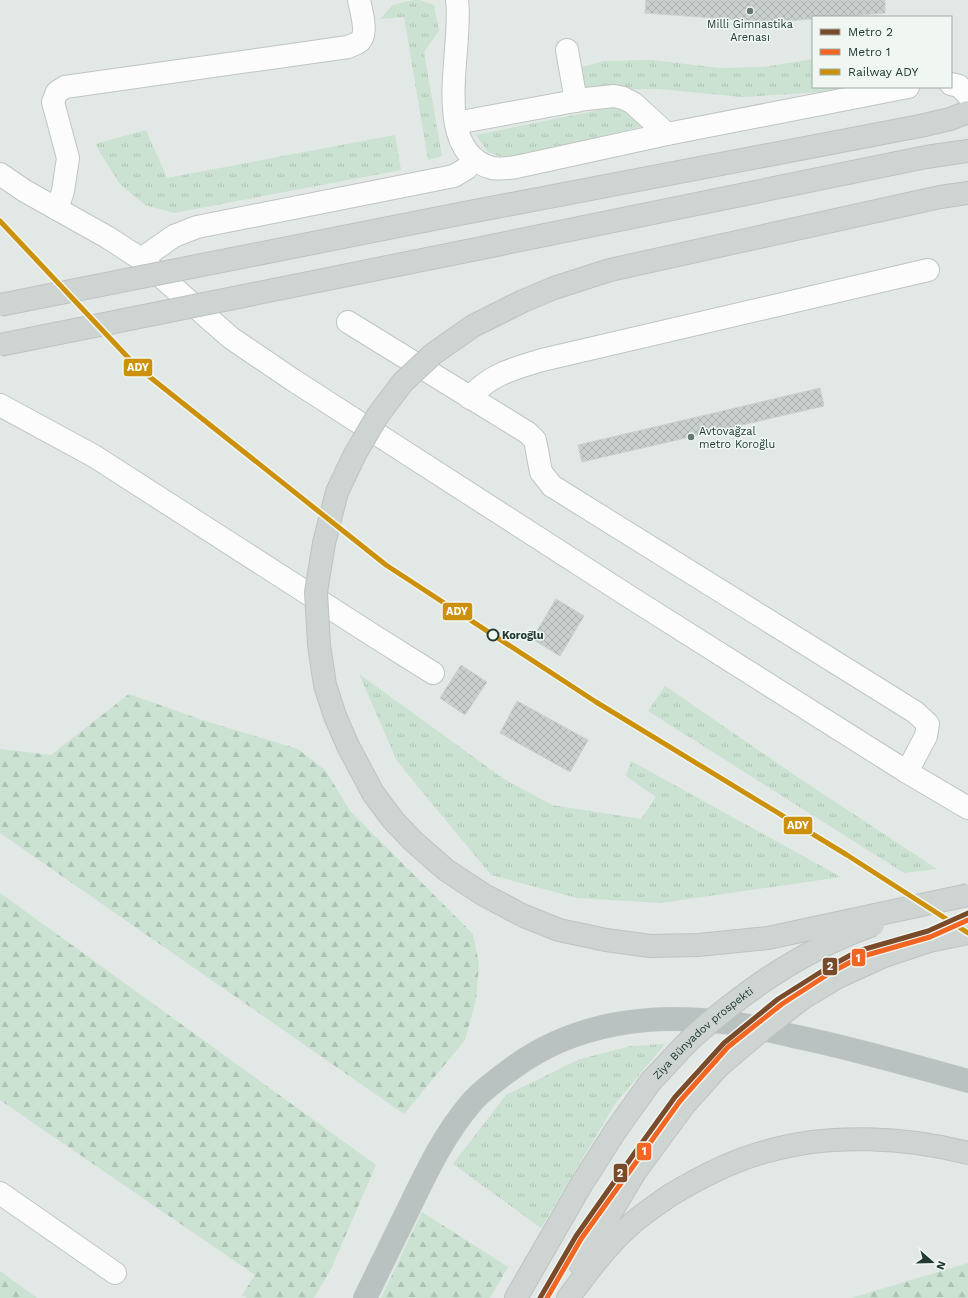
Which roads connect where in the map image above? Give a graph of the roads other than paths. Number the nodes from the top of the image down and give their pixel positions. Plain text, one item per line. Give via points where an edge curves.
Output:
1 (359, 0) edge
2 (457, 0) edge
3 (567, 50) dead end
4 (952, 84) edge
5 (903, 88) edge
6 (968, 95) edge
7 (576, 101) junction
8 (968, 112) edge
9 (456, 123) junction
10 (667, 134) junction
11 (968, 150) edge
12 (474, 159) junction
13 (0, 174) edge
14 (968, 193) edge
15 (57, 209) junction
16 (141, 259) junction
17 (928, 270) dead end
18 (0, 305) edge
19 (348, 322) dead end
20 (0, 345) edge
21 (470, 398) junction
22 (0, 405) edge
23 (433, 673) dead end
24 (907, 772) junction
25 (968, 808) edge
26 (968, 895) edge
27 (968, 933) edge
28 (968, 1081) edge
29 (968, 1153) edge
30 (0, 1193) edge
31 (115, 1273) dead end
32 (365, 1298) edge
33 (516, 1298) edge
34 (560, 1298) edge
35 (568, 1298) edge

1 - 15 street via 364,33 360,41 348,47 65,87 57,92 53,102 68,158 63,191
2 - 9 street via 453,101
3 - 7 street
4 - 6 street via 959,86
5 - 10 street
7 - 9 street
7 - 10 street via 614,96 623,98 633,103
8 - 18 main road, bridge via 920,126
9 - 12 street via 463,146
10 - 12 street via 516,167 494,168
11 - 20 main road, bridge
12 - 16 street via 467,168 454,176 197,227 174,236
13 - 15 street
14 - 26 main road, bridge via 610,270 522,301 473,326 433,354 402,382 378,415 355,454 338,492 326,536 316,592 319,645 325,685 348,746 373,793 393,820 446,870 484,895 524,916 559,930 606,940 642,945 698,945 768,938
15 - 16 street
16 - 24 street via 215,325 286,376
17 - 21 street via 542,360 491,378
19 - 21 street
21 - 24 street via 528,433 534,440 541,472 552,486 906,706 928,724 926,736
22 - 23 street via 94,456
24 - 25 street
26 - 33 main road, Ziya Bünyadov prospekti, bridge via 859,930 800,957 741,997 692,1038 651,1081 616,1130
27 - 34 main road, bridge via 929,941 884,956 838,977 803,998 719,1066 685,1104 635,1172
28 - 32 highway via 834,1044 723,1022 680,1018 628,1021 565,1039 531,1055 496,1080 472,1102 435,1154
29 - 35 main road via 919,1143 860,1139 811,1142 768,1150 732,1163 688,1184 628,1226
30 - 31 street

